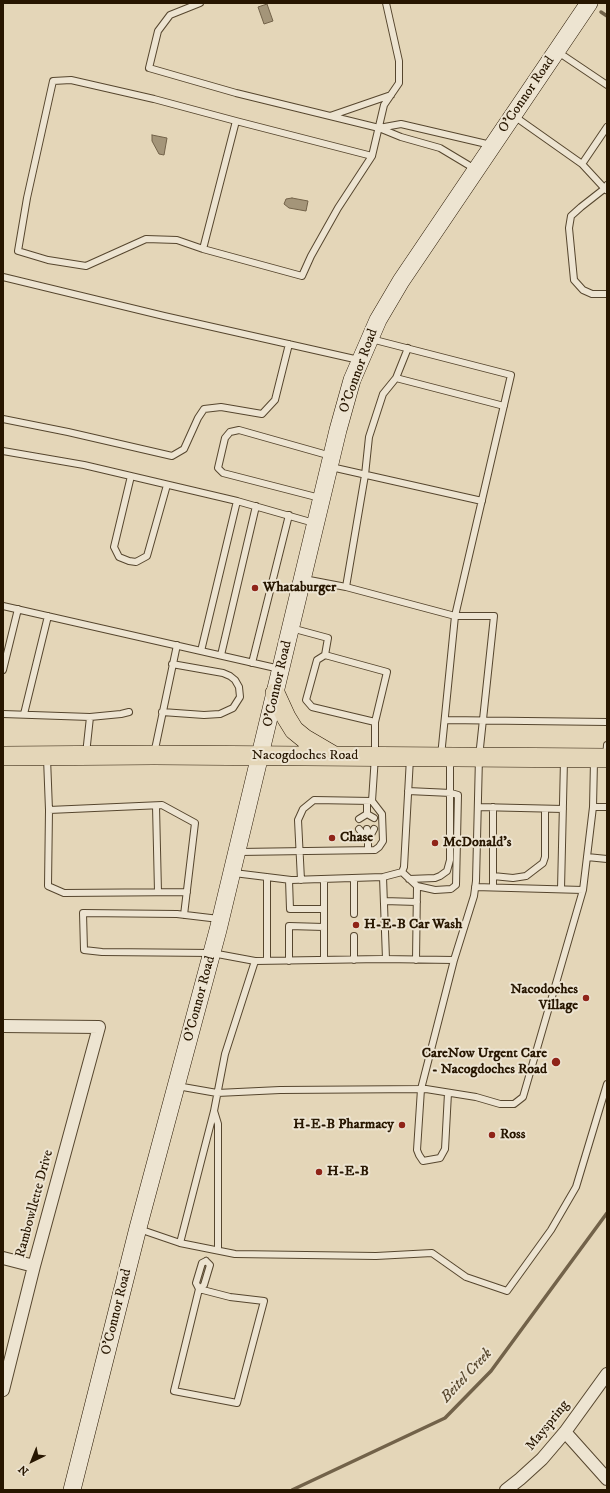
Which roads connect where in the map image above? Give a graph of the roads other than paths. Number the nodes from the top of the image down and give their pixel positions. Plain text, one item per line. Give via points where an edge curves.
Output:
1 (200, 3) edge
2 (386, 3) edge
3 (589, 3) edge
4 (556, 52) junction
5 (607, 85) edge
6 (391, 95) junction
7 (330, 116) junction
8 (513, 116) junction
9 (236, 121) junction
10 (607, 127) edge
11 (379, 128) junction
12 (493, 145) junction
13 (372, 156) junction
14 (582, 164) junction
15 (476, 170) junction
16 (606, 188) edge
17 (203, 249) junction
18 (3, 277) edge
19 (607, 294) edge
20 (370, 338) junction
21 (289, 344) junction
22 (408, 348) junction
23 (361, 360) junction
24 (396, 378) junction
25 (504, 406) junction
26 (3, 419) edge
27 (3, 451) edge
28 (330, 461) junction
29 (365, 475) junction
30 (131, 476) junction
31 (167, 484) junction
32 (322, 498) junction
33 (237, 501) junction
34 (482, 501) junction
35 (256, 506) junction
36 (289, 515) junction
37 (316, 523) junction
38 (303, 578) junction
39 (346, 587) junction
40 (3, 606) edge
41 (18, 609) junction
42 (48, 616) junction
43 (455, 616) junction
44 (291, 628) junction
45 (177, 645) junction
46 (201, 650) junction
47 (221, 654) junction
48 (325, 655) junction
49 (252, 663) junction
50 (172, 664) junction
51 (281, 669) junction
52 (3, 670) edge
53 (276, 693) junction
54 (129, 712) dead end
55 (162, 712) junction
56 (3, 714) edge
57 (24, 714) junction
58 (90, 717) junction
59 (445, 720) junction
60 (374, 722) junction
61 (482, 722) junction
62 (607, 722) edge
63 (154, 755) junction
64 (604, 755) edge
65 (3, 756) edge
66 (47, 756) junction
67 (86, 756) junction
68 (261, 756) junction
69 (335, 756) junction
70 (375, 756) junction
71 (410, 757) junction
72 (445, 757) junction
73 (479, 757) junction
74 (564, 758) junction
75 (408, 791) junction
76 (451, 793) junction
77 (370, 801) junction
78 (156, 806) junction
79 (478, 806) junction
80 (493, 807) junction
81 (593, 807) junction
82 (607, 807) edge
83 (545, 809) junction
84 (563, 809) junction
85 (49, 810) junction
86 (359, 819) dead end
87 (359, 829) dead end
88 (371, 829) dead end
89 (368, 840) junction
90 (368, 850) junction
91 (299, 851) junction
92 (237, 852) junction
93 (587, 858) junction
94 (607, 859) edge
95 (402, 872) junction
96 (232, 873) junction
97 (493, 876) junction
98 (383, 877) junction
99 (267, 878) junction
100 (354, 878) junction
101 (324, 879) junction
102 (409, 879) junction
103 (290, 880) junction
104 (301, 880) junction
105 (417, 886) junction
106 (475, 887) junction
107 (493, 887) junction
108 (562, 889) junction
109 (583, 890) junction
110 (158, 892) junction
111 (187, 892) junction
112 (384, 901) junction
113 (417, 902) junction
114 (324, 909) junction
115 (354, 914) dead end
116 (184, 915) junction
117 (221, 919) junction
118 (324, 927) junction
119 (354, 936) dead end
120 (212, 953) junction
121 (386, 959) junction
122 (324, 960) junction
123 (354, 960) junction
124 (416, 960) junction
125 (454, 960) junction
126 (255, 961) junction
127 (267, 961) junction
128 (289, 961) junction
129 (3, 1026) edge
130 (607, 1084) edge
131 (177, 1086) junction
132 (420, 1089) junction
133 (448, 1092) junction
134 (217, 1093) junction
135 (214, 1111) junction
136 (138, 1228) junction
137 (180, 1243) junction
138 (206, 1248) junction
139 (218, 1250) junction
140 (3, 1258) edge
141 (34, 1266) junction
142 (199, 1289) junction
143 (607, 1374) edge
144 (3, 1390) edge
145 (565, 1432) junction
146 (607, 1479) edge
147 (72, 1490) edge
148 (506, 1490) edge

1 - 7 lane via 170,15 158,31 150,68
2 - 6 lane via 399,61 398,83
3 - 4 main road, O'Connor Road
4 - 5 lane
4 - 8 main road, O'Connor Road
6 - 7 lane
6 - 11 lane via 384,105
7 - 11 lane
8 - 12 main road, O'Connor Road
8 - 14 lane
9 - 13 lane
9 - 17 lane
9 - 17 lane via 71,80 53,82 27,198 18,252 86,266 146,239 177,240
10 - 14 lane
11 - 12 lane via 401,124
11 - 13 lane
11 - 15 lane via 440,148
12 - 15 main road, O'Connor Road
13 - 17 lane via 338,208 302,276
14 - 16 lane
15 - 20 main road, O'Connor Road via 401,281
16 - 19 lane via 571,216 569,228 574,280 582,290 592,294
18 - 21 lane
20 - 22 lane
20 - 23 main road, O'Connor Road
21 - 23 lane
21 - 26 lane via 275,400 262,414 221,407 204,409 184,449 172,456
22 - 24 lane
22 - 25 lane via 511,375
23 - 28 main road, O'Connor Road via 352,380
24 - 25 lane
24 - 29 lane via 382,394 369,437
25 - 34 lane
27 - 30 lane
28 - 29 lane
28 - 32 main road, O'Connor Road
28 - 32 lane via 239,430 230,432 225,438 218,468 223,473
29 - 34 lane
29 - 39 lane
30 - 31 lane
30 - 31 lane via 114,547 119,557 129,561 136,562 147,556
31 - 33 lane
32 - 37 main road, O'Connor Road
33 - 35 lane
33 - 46 lane
34 - 43 lane
35 - 36 lane
35 - 47 lane
36 - 37 lane
36 - 49 lane
37 - 38 main road, O'Connor Road
38 - 39 lane
38 - 44 main road, O'Connor Road
39 - 43 lane
40 - 41 lane
41 - 42 lane
41 - 52 lane
42 - 45 lane
42 - 57 lane
43 - 59 lane
43 - 61 lane via 494,616
44 - 48 lane via 328,638
44 - 51 main road, O'Connor Road
45 - 46 lane
45 - 50 lane
46 - 47 lane
47 - 49 lane
48 - 60 lane via 387,672
48 - 60 lane via 317,660 306,700 312,707
49 - 51 lane
50 - 55 lane
50 - 55 lane via 230,676 239,687 240,697 233,708 220,714
51 - 53 main road, O'Connor Road
53 - 68 main road, O'Connor Road
53 - 69 main road via 294,730
54 - 58 lane
55 - 63 lane
56 - 57 lane
57 - 58 lane
58 - 67 lane
59 - 61 lane
59 - 72 lane
60 - 70 lane
61 - 62 lane
61 - 73 lane
63 - 67 main road, Nacogdoches Road
63 - 68 main road, Nacogdoches Road
64 - 74 main road, Nacogdoches Road
64 - 81 lane
65 - 66 main road, Nacogdoches Road
66 - 67 main road, Nacogdoches Road
66 - 85 lane
68 - 69 main road, Nacogdoches Road
68 - 92 main road, O'Connor Road
69 - 70 main road, Nacogdoches Road
70 - 71 main road, Nacogdoches Road
70 - 77 lane
71 - 72 main road, Nacogdoches Road
71 - 75 lane
72 - 73 main road, Nacogdoches Road
72 - 76 lane
73 - 74 main road, Nacogdoches Road
73 - 79 lane
74 - 84 lane
75 - 76 lane
75 - 95 lane
76 - 102 lane via 450,860 447,871 435,878
76 - 105 lane via 458,794 456,885 452,889 435,890
77 - 86 lane via 369,817
77 - 90 lane via 382,814 383,841 375,850
77 - 91 lane via 314,800 302,809 298,820
78 - 85 lane
78 - 110 lane
78 - 111 lane via 162,805 195,823
79 - 80 lane
79 - 106 lane
80 - 83 lane
80 - 97 lane
81 - 82 lane
81 - 93 lane
83 - 84 lane
83 - 97 lane via 543,863 526,876
84 - 108 lane
85 - 110 lane via 48,886 64,893
87 - 89 lane
88 - 89 lane
89 - 90 lane
90 - 91 lane
91 - 92 lane
91 - 104 lane
92 - 96 main road, O'Connor Road
93 - 94 lane
93 - 109 lane
95 - 98 lane
95 - 102 lane
96 - 99 lane
96 - 117 main road, O'Connor Road
97 - 107 lane
98 - 100 lane
98 - 112 lane
99 - 103 lane
99 - 127 lane
100 - 101 lane
100 - 115 lane
101 - 104 lane
101 - 114 lane
102 - 105 lane
103 - 104 lane
103 - 114 lane via 287,909
105 - 113 lane
106 - 107 lane
106 - 125 lane
107 - 108 lane
108 - 109 lane
109 - 133 lane via 523,1097 514,1104 500,1104
110 - 111 lane
111 - 116 lane
112 - 113 lane
112 - 121 lane
113 - 124 lane
114 - 118 lane
116 - 117 lane
116 - 120 lane via 82,913 84,950
117 - 120 main road, O'Connor Road
118 - 122 lane
118 - 128 lane via 286,926
119 - 123 lane
120 - 126 lane
120 - 131 main road, O'Connor Road
121 - 123 lane
121 - 124 lane
122 - 123 lane
122 - 128 lane
124 - 125 lane
125 - 132 lane
126 - 127 lane
126 - 134 lane via 225,1054
127 - 128 lane
129 - 141 street, Rambowllette Drive via 99,1027
130 - 139 lane via 576,1187 551,1230 507,1291 466,1277 432,1253 353,1256 235,1254
131 - 134 lane
131 - 136 main road, O'Connor Road
132 - 133 lane
132 - 133 lane via 417,1150 423,1161 440,1158 445,1149
132 - 134 lane
134 - 135 lane
135 - 137 lane
135 - 139 lane via 218,1124
136 - 137 lane
136 - 147 main road, O'Connor Road
137 - 138 lane
138 - 139 lane
138 - 142 lane via 206,1261 202,1263 196,1283
140 - 141 street
141 - 144 street, Rambowllette Drive
142 - 142 lane via 174,1391 237,1403 264,1301 230,1297
143 - 145 street, Mayspring
145 - 146 street
145 - 148 street, Mayspring via 542,1459

